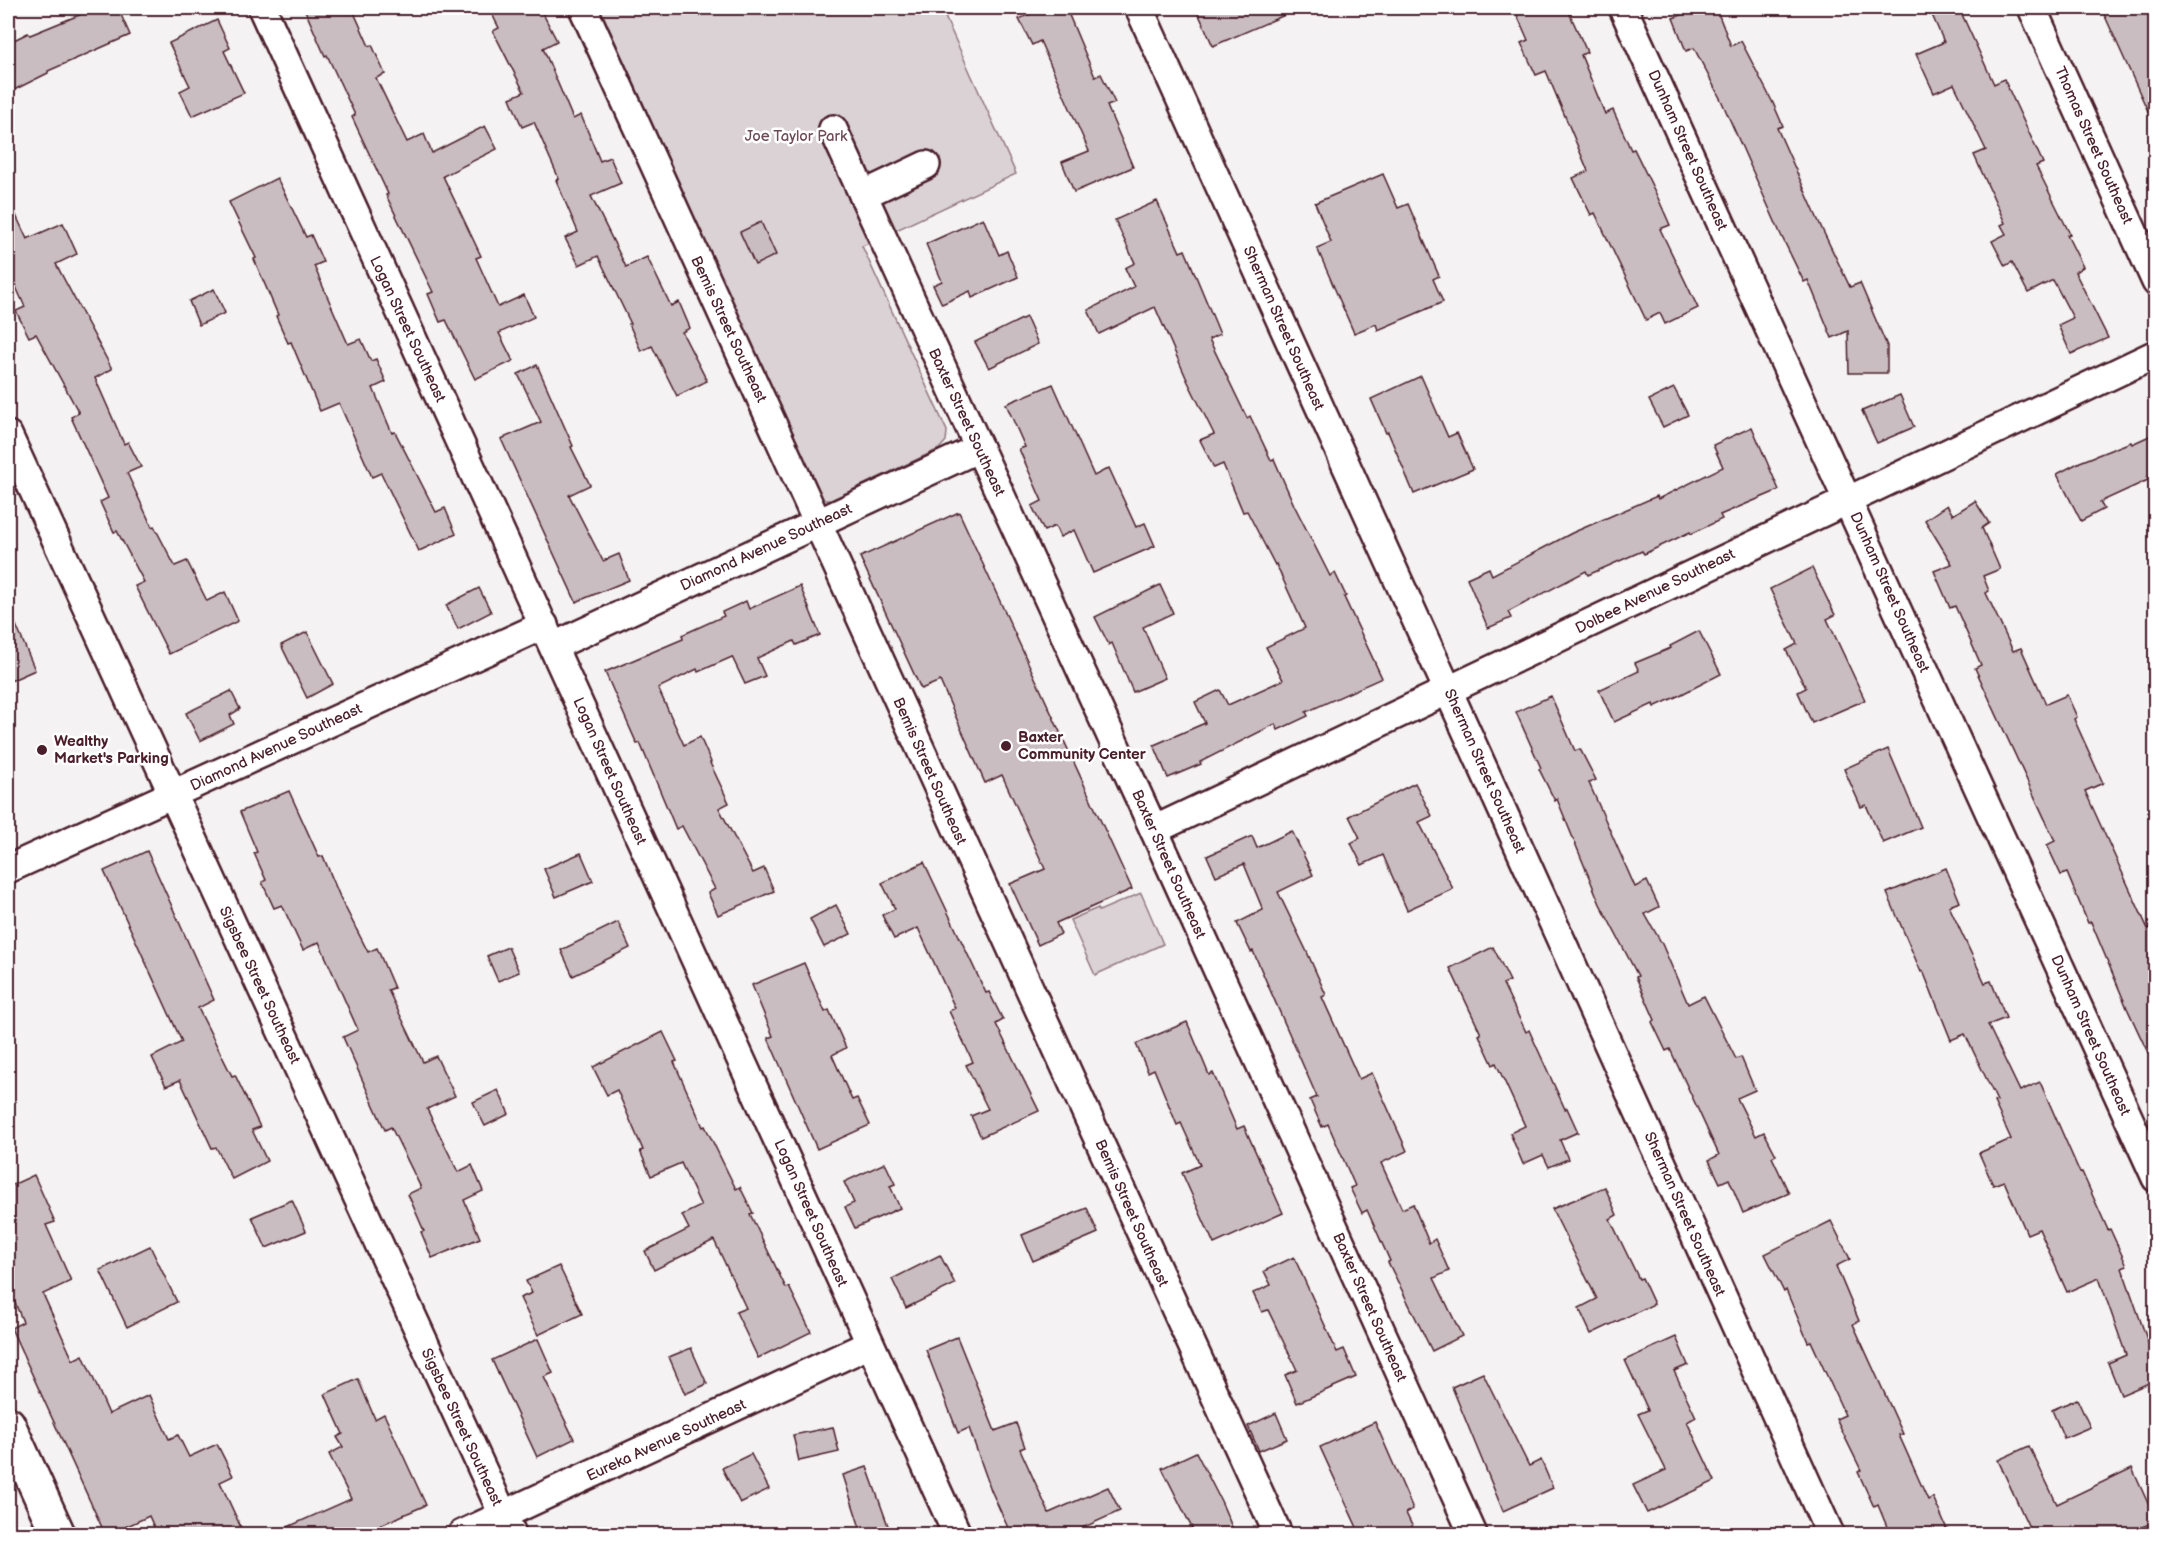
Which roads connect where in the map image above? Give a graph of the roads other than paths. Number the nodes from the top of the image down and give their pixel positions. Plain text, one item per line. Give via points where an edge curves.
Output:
1 (262, 8) edge
2 (583, 8) edge
3 (1139, 8) edge
4 (1623, 8) edge
5 (2032, 8) edge
6 (833, 129) dead end
7 (926, 165) dead end
8 (863, 195) junction
9 (2156, 282) edge
10 (2156, 354) edge
11 (8, 435) edge
12 (978, 448) junction
13 (1848, 499) junction
14 (818, 524) junction
15 (549, 635) junction
16 (1449, 690) junction
17 (172, 794) junction
18 (1154, 830) junction
19 (8, 869) edge
20 (2156, 1178) edge
21 (870, 1344) junction
22 (8, 1424) edge
23 (508, 1525) edge
24 (58, 1534) edge
25 (462, 1534) edge
26 (957, 1534) edge
27 (1278, 1534) edge
28 (1473, 1534) edge
29 (1830, 1534) edge

1 - 15 street, Logan Street Southeast
2 - 14 street, Bemis Street Southeast
3 - 16 street, Sherman Street Southeast
4 - 13 street, Dunham Street Southeast
5 - 9 street, Thomas Street Southeast
6 - 8 street, Baxter Street Southeast
7 - 8 street
8 - 12 street, Baxter Street Southeast
10 - 13 street, Dolbee Avenue Southeast
11 - 17 street, Sigsbee Street Southeast
12 - 14 street, Diamond Avenue Southeast
12 - 18 street, Baxter Street Southeast
13 - 16 street, Dolbee Avenue Southeast
13 - 20 street, Dunham Street Southeast
14 - 15 street, Diamond Avenue Southeast
14 - 27 street, Bemis Street Southeast
15 - 17 street, Diamond Avenue Southeast
15 - 21 street, Logan Street Southeast
16 - 18 street, Dolbee Avenue Southeast
16 - 29 street, Sherman Street Southeast
17 - 19 street, Diamond Avenue Southeast
17 - 23 street, Sigsbee Street Southeast
18 - 28 street, Baxter Street Southeast
21 - 23 street, Eureka Avenue Southeast
21 - 26 street, Logan Street Southeast
22 - 24 main road
23 - 25 street, Eureka Avenue Southeast

